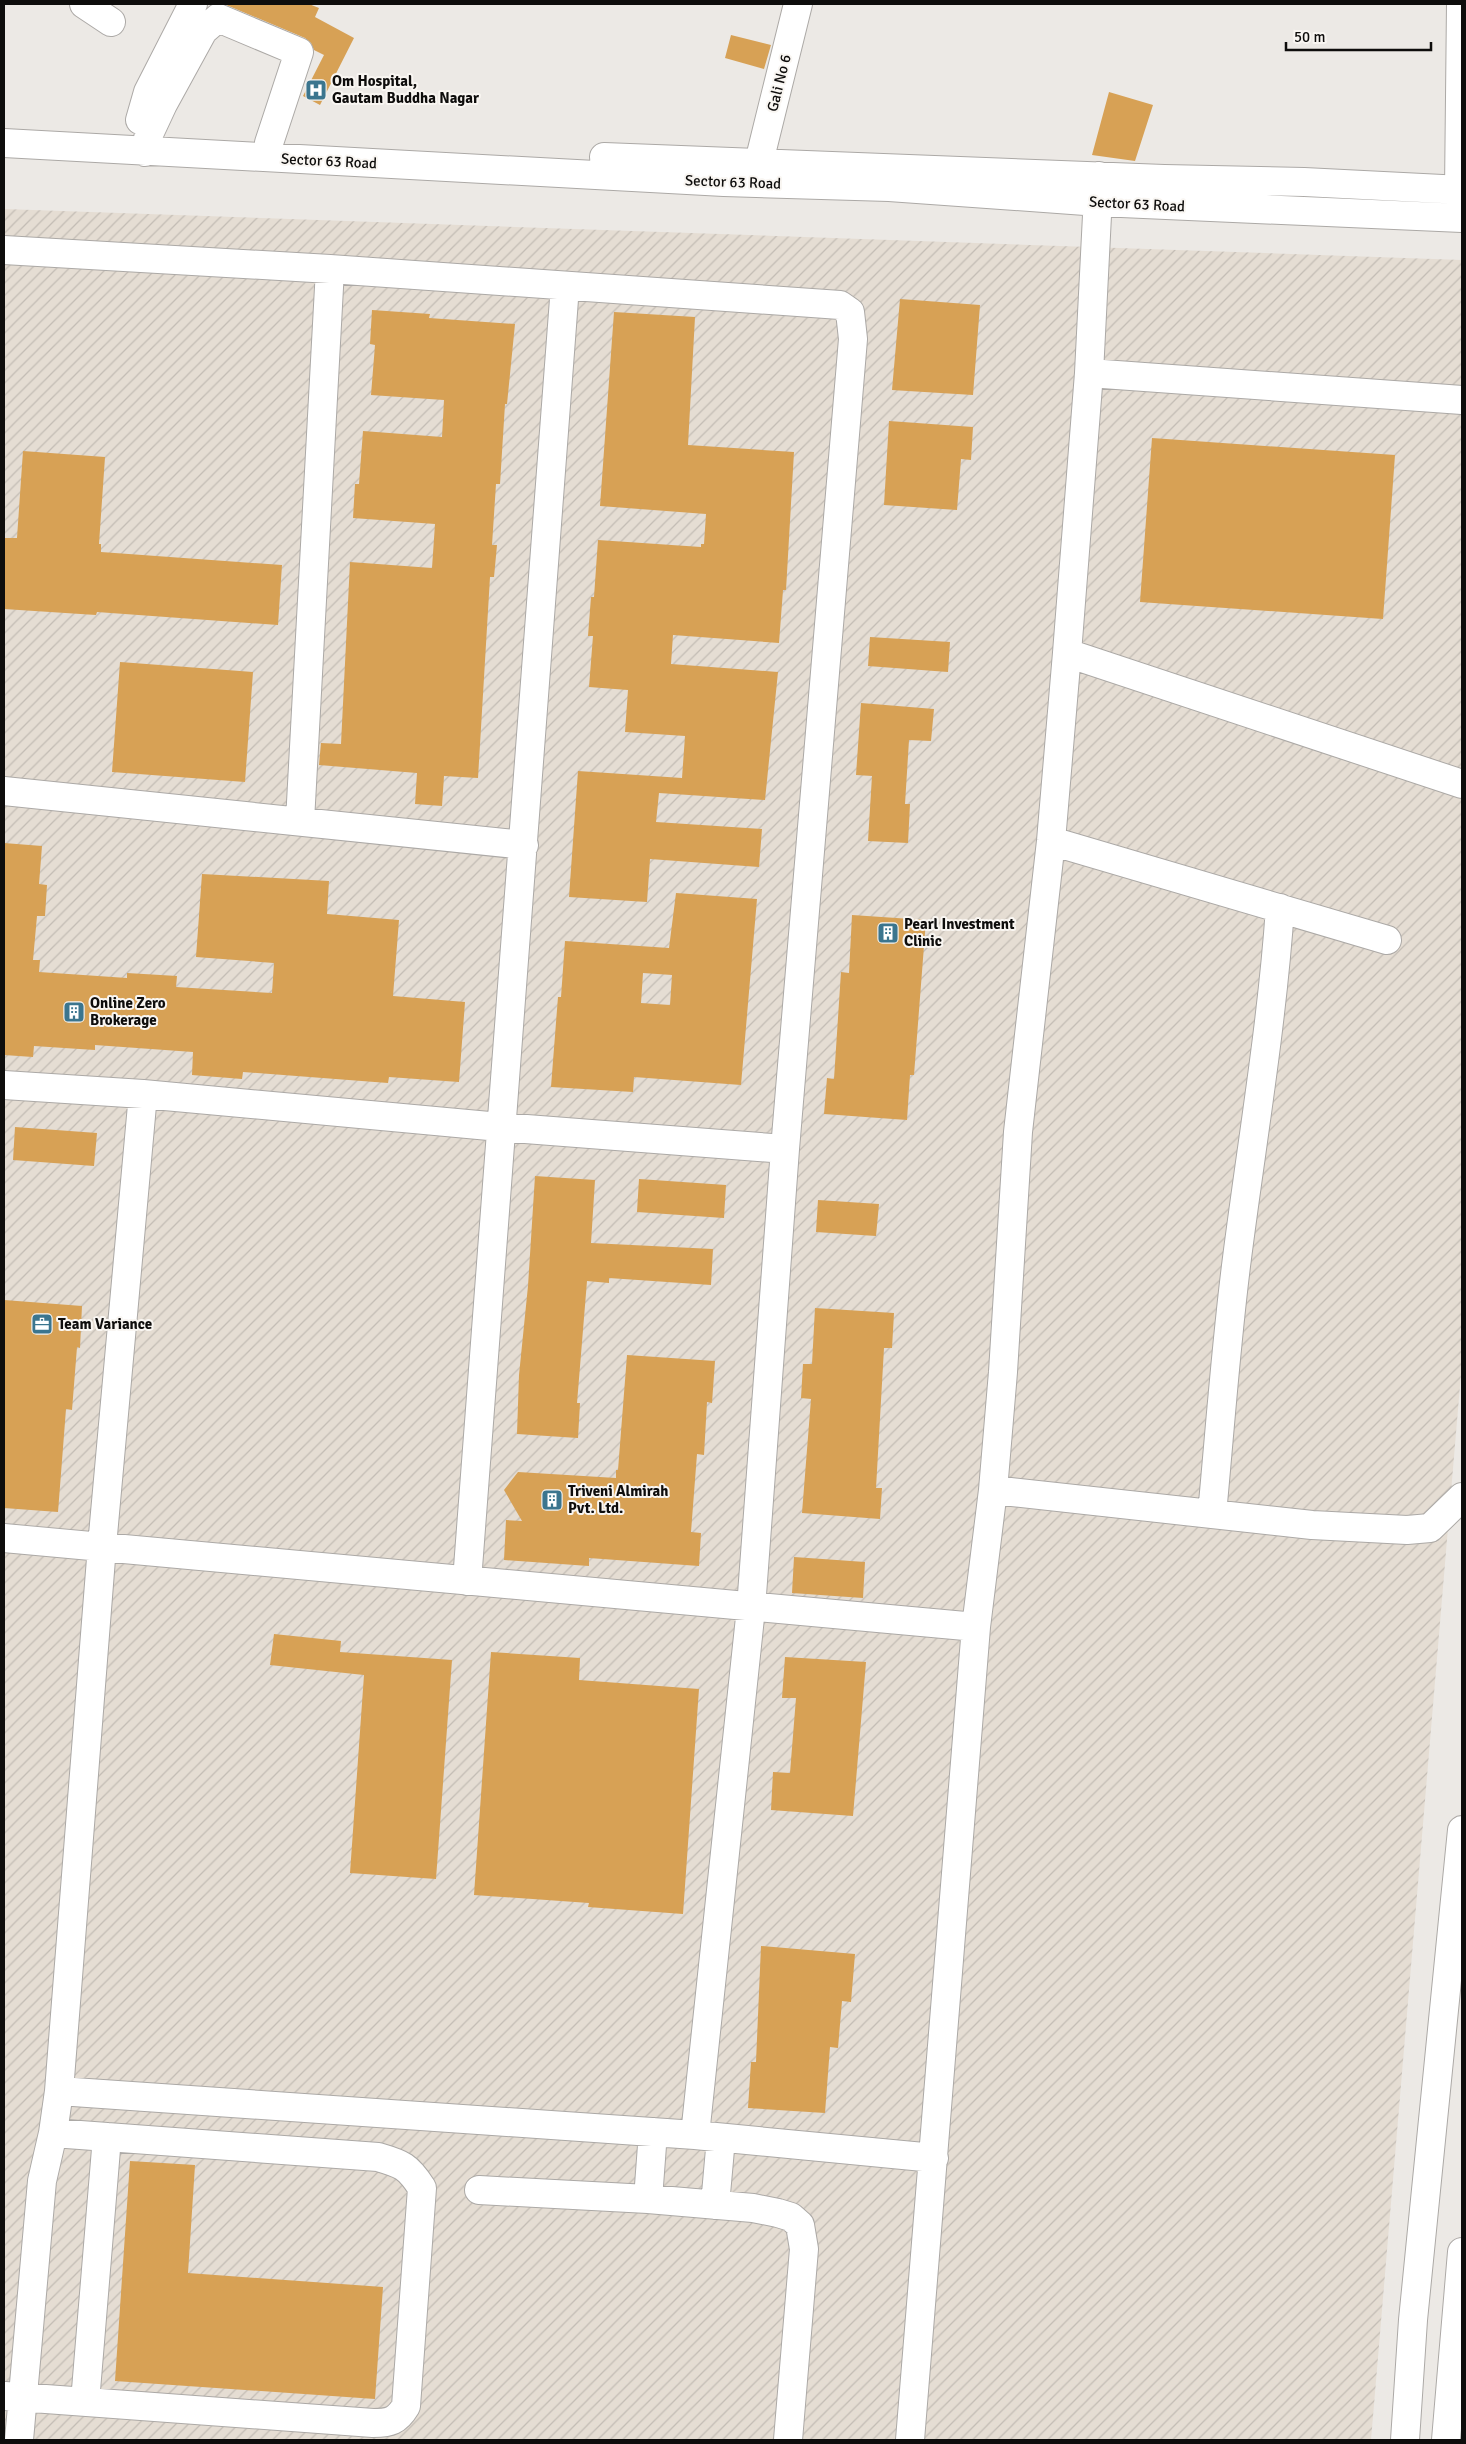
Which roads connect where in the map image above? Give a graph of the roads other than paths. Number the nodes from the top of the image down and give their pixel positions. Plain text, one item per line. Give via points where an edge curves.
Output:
1 (84, 4) edge
2 (193, 4) edge
3 (798, 4) edge
4 (1461, 4) edge
5 (111, 22) dead end
6 (1461, 42) edge
7 (4, 126) edge
8 (143, 140) junction
9 (269, 142) junction
10 (4, 144) edge
11 (759, 162) junction
12 (1099, 189) junction
13 (1460, 190) edge
14 (1462, 218) edge
15 (4, 250) edge
16 (330, 268) junction
17 (565, 286) junction
18 (1089, 373) junction
19 (1462, 400) edge
20 (1067, 653) junction
21 (1462, 784) edge
22 (4, 791) edge
23 (300, 821) junction
24 (1051, 841) junction
25 (524, 845) junction
26 (1280, 908) junction
27 (1388, 940) dead end
28 (4, 1085) edge
29 (143, 1094) junction
30 (500, 1127) junction
31 (785, 1149) junction
32 (993, 1490) junction
33 (1462, 1497) edge
34 (1212, 1514) junction
35 (4, 1538) edge
36 (102, 1546) junction
37 (467, 1582) junction
38 (751, 1608) junction
39 (976, 1627) junction
40 (1462, 1830) edge
41 (59, 2091) junction
42 (653, 2132) junction
43 (53, 2133) junction
44 (107, 2137) junction
45 (708, 2137) junction
46 (934, 2158) junction
47 (479, 2190) dead end
48 (648, 2199) junction
49 (714, 2205) junction
50 (1462, 2252) edge
51 (22, 2397) edge
52 (85, 2402) junction
53 (19, 2440) edge
54 (37, 2440) edge
55 (788, 2440) edge
56 (910, 2440) edge
57 (1405, 2440) edge
58 (1446, 2440) edge

1 - 5 street
2 - 8 street via 148,92
3 - 11 street, Gali No 6
4 - 6 street
6 - 13 street
7 - 8 street, Sector 63 Road
8 - 9 street, Sector 63 Road
8 - 9 street via 203,31 218,18 299,52
8 - 10 street, Sector 63 Road
8 - 12 street, Sector 63 Road via 724,182
9 - 11 street, Sector 63 Road
11 - 12 street, Sector 63 Road
12 - 13 street, Sector 63 Road via 1304,182
12 - 14 street, Sector 63 Road
12 - 18 street
15 - 16 street
16 - 17 street
16 - 23 street
17 - 25 street
17 - 31 street via 840,305 850,312 852,349
18 - 19 street
18 - 20 street
20 - 21 street
20 - 24 street
22 - 23 street
23 - 25 street
24 - 26 street
24 - 32 street via 1018,1132
25 - 30 street
26 - 27 street
26 - 34 street via 1275,987 1257,1101 1229,1328
28 - 29 street
29 - 30 street
29 - 36 street
30 - 31 street
30 - 37 street
31 - 38 street
32 - 34 street
32 - 39 street
33 - 34 street via 1430,1528 1425,1529 1312,1525
35 - 36 street
36 - 37 street
36 - 41 street
37 - 38 street
38 - 39 street
38 - 45 street
39 - 46 street
40 - 57 street via 1414,2311
41 - 42 street
41 - 43 street
42 - 45 street
42 - 48 street
43 - 44 street
43 - 51 street via 42,2181
44 - 52 street
44 - 52 street via 378,2157 401,2163 412,2171 422,2188 406,2406 400,2416 390,2422 373,2422
45 - 46 street
45 - 49 street
46 - 56 street
47 - 48 street
48 - 49 street
49 - 55 street via 791,2217 800,2225 803,2234
50 - 58 street
51 - 52 street
51 - 53 street
51 - 54 street

